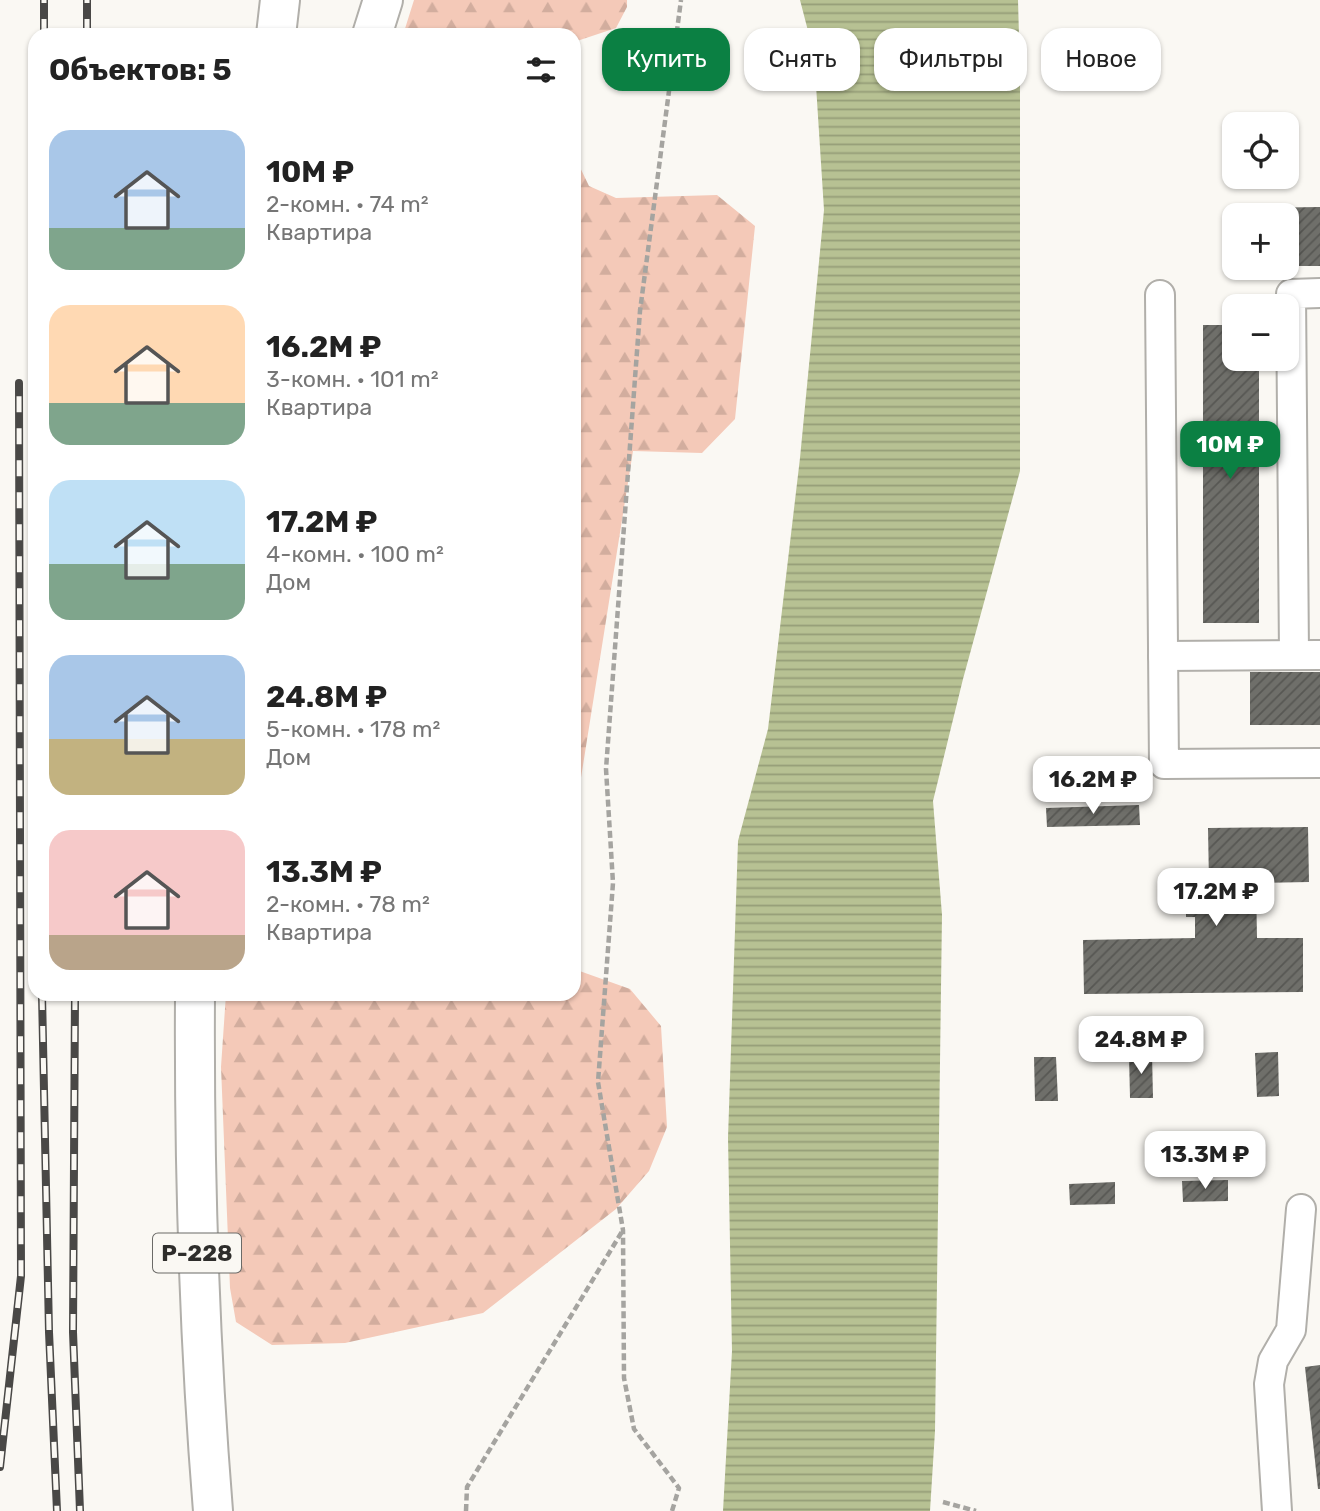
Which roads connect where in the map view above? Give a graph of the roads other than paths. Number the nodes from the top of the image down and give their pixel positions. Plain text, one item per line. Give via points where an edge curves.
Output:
1 (280, 0) edge
2 (383, 0) edge
3 (277, 28) edge
4 (374, 28) edge
5 (1320, 293) edge
6 (1160, 295) dead end
7 (1307, 655) edge
8 (1163, 656) junction
9 (1320, 763) edge
10 (195, 1001) edge
11 (1301, 1209) dead end
12 (212, 1511) edge
13 (1277, 1511) edge

1 - 3 highway
2 - 4 highway
5 - 7 lane via 1291,294
6 - 8 lane
7 - 8 lane
8 - 9 lane via 1164,764
10 - 12 highway, Р-228 via 198,1276
11 - 13 lane via 1291,1330 1273,1361 1269,1384

